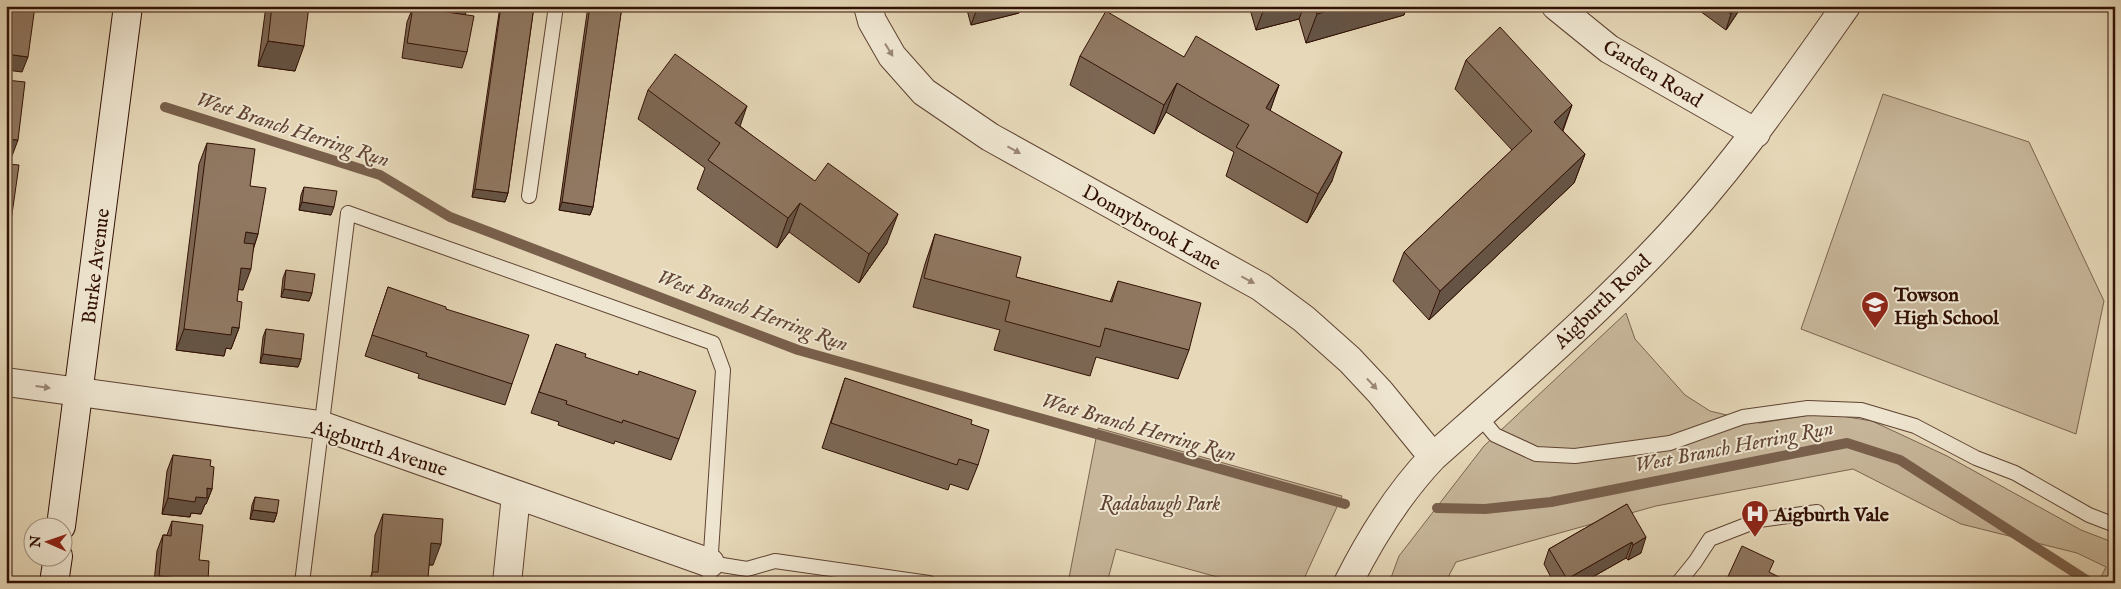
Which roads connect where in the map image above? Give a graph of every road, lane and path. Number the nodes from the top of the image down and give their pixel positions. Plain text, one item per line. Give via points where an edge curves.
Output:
1 (128, 6) edge
2 (556, 6) edge
3 (868, 6) edge
4 (1556, 6) edge
5 (1846, 6) edge
6 (1756, 133) junction
7 (529, 196) dead end
8 (6, 382) edge
9 (79, 392) junction
10 (1479, 416) junction
11 (320, 425) junction
12 (1433, 457) junction
13 (516, 495) junction
14 (1817, 512) dead end
15 (63, 516) edge
16 (2115, 525) edge
17 (57, 566) edge
18 (710, 573) edge
19 (54, 583) edge
20 (302, 583) edge
21 (508, 583) edge
22 (929, 583) edge
23 (1348, 583) edge
24 (1678, 583) edge

1 - 9 street, Burke Avenue
2 - 7 lane
3 -> 12 street, Donnybrook Lane via 872,21 892,56 924,92 990,136 1261,286 1350,360
4 - 6 street, Garden Road via 1609,49
5 - 6 street, Aigburth Road
6 - 10 street, Aigburth Road via 1648,259
8 -> 9 street, Aigburth Avenue
9 - 11 street, Aigburth Avenue
9 - 15 street, Burke Avenue
10 - 12 street, Aigburth Road
10 - 16 lane via 1495,435 1536,454 1575,456 1670,443 1743,417 1808,408 1861,410 1914,426 1976,458 2014,473 2088,515
11 - 13 street, Aigburth Avenue
11 - 18 lane via 348,212 713,343 723,370
11 - 20 lane
12 - 23 street, Aigburth Road via 1397,498
13 - 18 street, Aigburth Avenue
13 - 21 street
14 - 24 lane via 1759,520 1710,539
17 - 19 street
18 - 22 lane via 747,569 775,561

